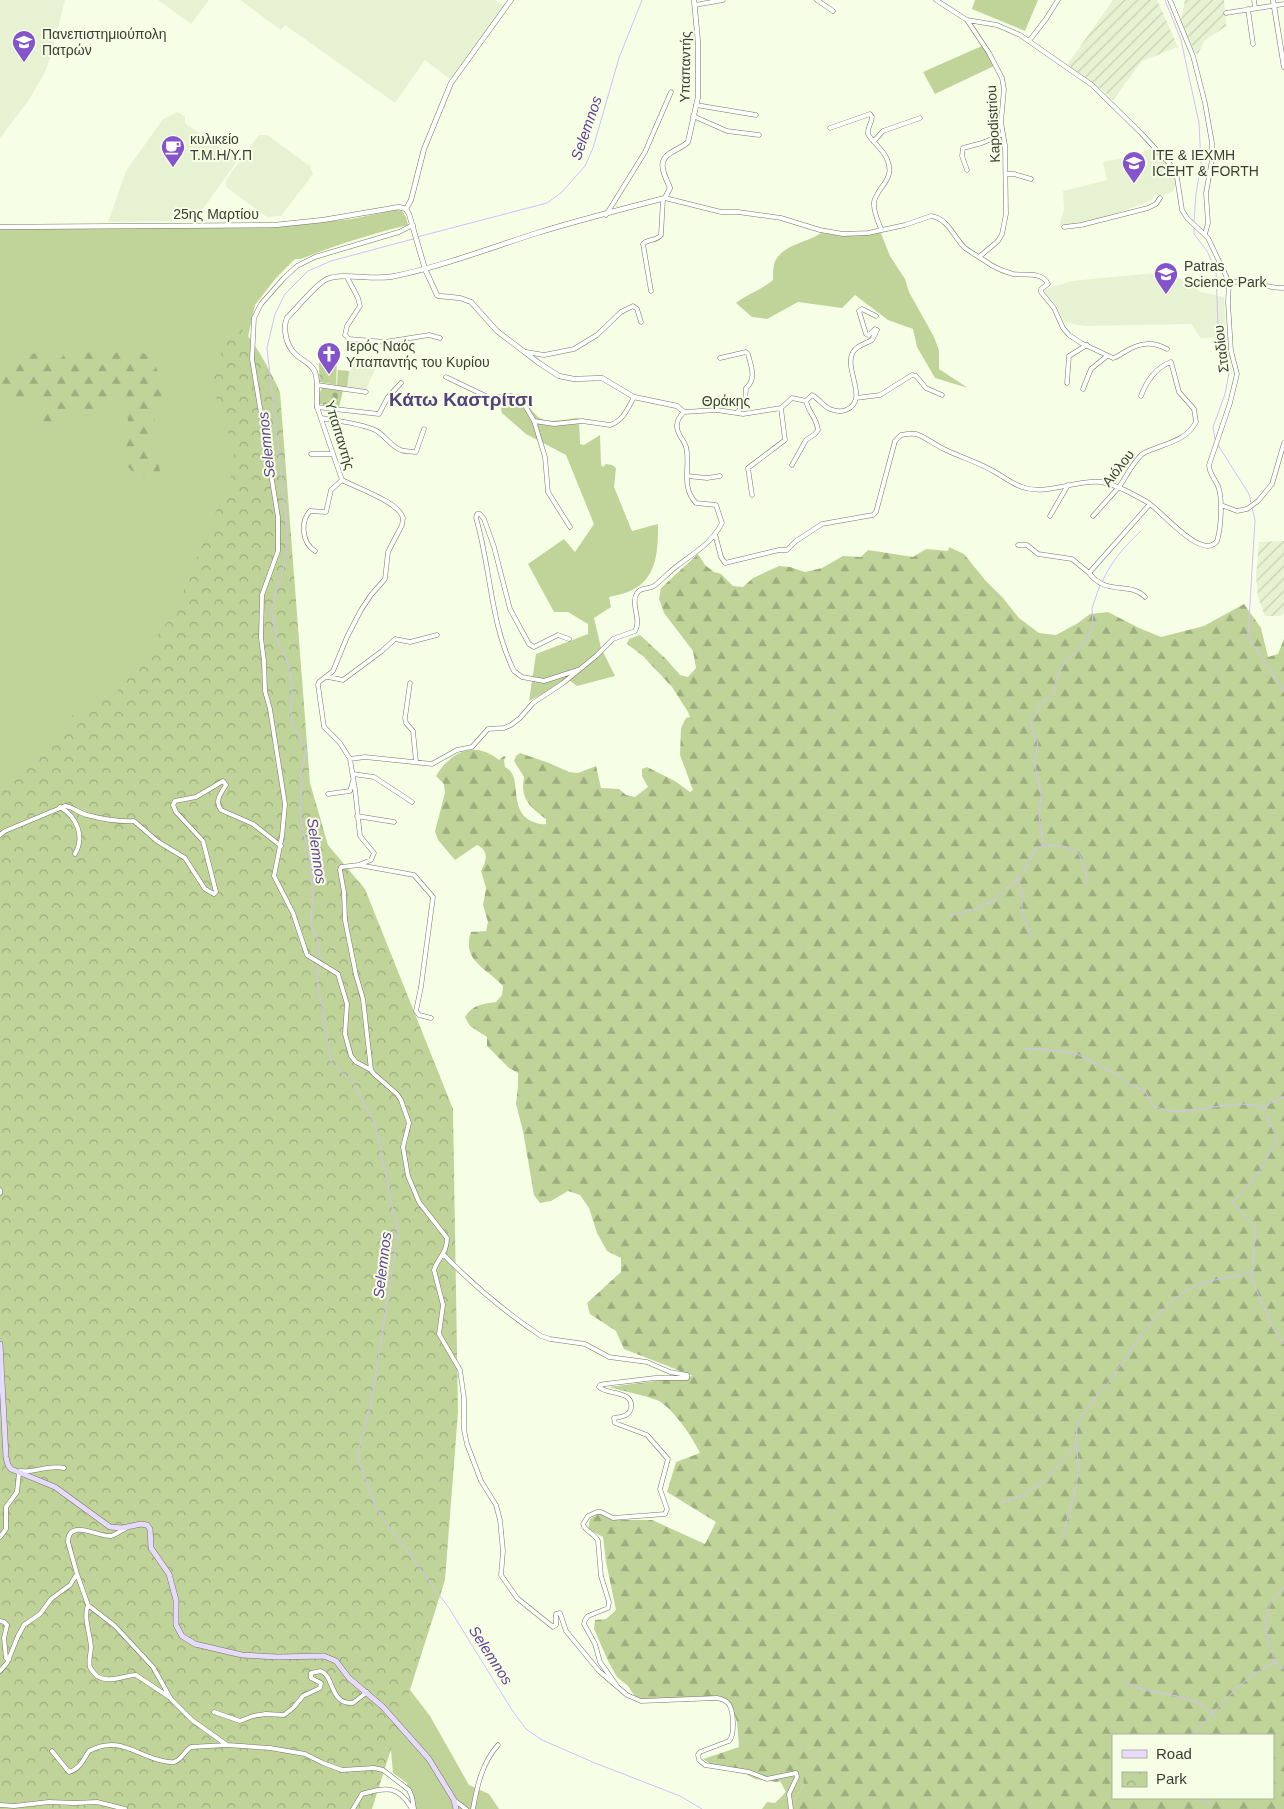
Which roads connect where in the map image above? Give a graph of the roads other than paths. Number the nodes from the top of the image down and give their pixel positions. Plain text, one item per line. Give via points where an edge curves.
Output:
1 (511, 0) edge
2 (723, 0) edge
3 (817, 0) edge
4 (936, 0) edge
5 (1058, 0) edge
6 (1170, 0) edge
7 (1254, 0) edge
8 (695, 2) edge
9 (1274, 2) edge
10 (1284, 4) edge
11 (1256, 8) junction
12 (1248, 9) junction
13 (833, 11) dead end
14 (1226, 13) dead end
15 (967, 20) junction
16 (1030, 41) junction
17 (1253, 44) dead end
18 (1284, 67) edge
19 (671, 92) dead end
20 (696, 105) junction
21 (756, 115) dead end
22 (693, 116) junction
23 (920, 118) dead end
24 (830, 128) dead end
25 (1003, 134) junction
26 (759, 136) dead end
27 (874, 141) junction
28 (967, 170) dead end
29 (1006, 174) junction
30 (1031, 179) dead end
31 (1160, 198) dead end
32 (664, 199) junction
33 (406, 209) junction
34 (606, 215) junction
35 (413, 226) junction
36 (0, 227) edge
37 (1064, 227) dead end
38 (881, 229) junction
39 (1205, 234) junction
40 (979, 257) junction
41 (425, 268) junction
42 (347, 277) junction
43 (1229, 282) junction
44 (1284, 288) edge
45 (651, 291) dead end
46 (876, 316) dead end
47 (641, 322) dead end
48 (440, 338) dead end
49 (1087, 345) junction
50 (1168, 349) dead end
51 (526, 352) junction
52 (1107, 356) junction
53 (720, 358) dead end
54 (446, 377) dead end
55 (401, 383) dead end
56 (1067, 383) dead end
57 (317, 385) junction
58 (1082, 389) dead end
59 (366, 392) dead end
60 (942, 396) dead end
61 (1141, 396) dead end
62 (634, 397) junction
63 (856, 398) junction
64 (806, 401) junction
65 (317, 407) junction
66 (781, 408) junction
67 (684, 412) junction
68 (737, 413) junction
69 (321, 418) junction
70 (534, 421) junction
71 (424, 429) dead end
72 (1284, 443) edge
73 (310, 454) dead end
74 (333, 454) junction
75 (792, 465) dead end
76 (686, 476) junction
77 (720, 476) dead end
78 (342, 480) junction
79 (1068, 485) junction
80 (1118, 487) junction
81 (752, 495) dead end
82 (1150, 504) junction
83 (1221, 505) junction
84 (1050, 516) dead end
85 (1093, 516) dead end
86 (570, 527) dead end
87 (715, 534) junction
88 (1018, 546) dead end
89 (315, 551) dead end
90 (1089, 573) junction
91 (1145, 597) dead end
92 (437, 635) dead end
93 (569, 639) dead end
94 (579, 670) junction
95 (328, 677) junction
96 (410, 683) dead end
97 (350, 759) junction
98 (416, 762) junction
99 (353, 776) junction
100 (328, 794) dead end
101 (412, 802) dead end
102 (60, 807) junction
103 (356, 816) junction
104 (394, 822) dead end
105 (0, 835) edge
106 (281, 846) junction
107 (75, 854) dead end
108 (358, 865) junction
109 (431, 1018) dead end
110 (372, 1070) junction
111 (444, 1255) junction
112 (0, 1344) edge
113 (64, 1468) dead end
114 (17, 1472) junction
115 (127, 1527) junction
116 (0, 1537) edge
117 (77, 1574) junction
118 (88, 1605) junction
119 (0, 1621) edge
120 (9, 1660) junction
121 (0, 1671) edge
122 (622, 1691) junction
123 (367, 1692) junction
124 (171, 1699) junction
125 (214, 1712) dead end
126 (227, 1745) junction
127 (498, 1745) dead end
128 (52, 1751) dead end
129 (454, 1800) junction
130 (0, 1805) edge
131 (125, 1809) edge
132 (353, 1809) edge
133 (413, 1809) edge
134 (456, 1809) edge
135 (466, 1809) edge
136 (473, 1809) edge
137 (791, 1809) edge

1 - 33 street via 451,83 426,144
2 - 8 street
3 - 13 street
4 - 15 street, Σταδίου
5 - 16 street
6 - 39 street via 1193,56 1212,143
7 - 11 street
8 - 20 street, Υπαπαντής via 698,42
9 - 10 street
9 - 11 street
9 - 18 street
11 - 12 street
12 - 14 street
12 - 17 street
15 - 16 street, Σταδίου via 997,25
15 - 25 street, Kapodistriou via 1002,78
16 - 39 street, Σταδίου via 1100,91 1173,167 1181,208
19 - 34 street via 645,152
20 - 21 street
20 - 22 street, Υπαπαντής
22 - 26 street via 727,131
22 - 32 street, Υπαπαντής via 688,142 663,160 662,168 670,188
23 - 27 street via 883,131
24 - 27 street via 870,114 872,120 867,129
25 - 28 street via 963,148
25 - 29 street, Kapodistriou
27 - 38 street via 885,153 889,168 887,181 874,203
29 - 30 street
29 - 40 street, Kapodistriou via 1007,208 1002,234 996,244
31 - 37 street via 1148,208
32 - 34 street, Υπαπαντής
32 - 38 street via 721,212 781,218 830,232 854,234
32 - 45 street via 661,235 643,244
33 - 35 street
33 - 36 street, 25ης Μαρτίου via 394,207 275,225
34 - 41 street, Υπαπαντής
35 - 41 street
35 - 106 street via 315,257 297,266 261,304 254,318 252,358 278,517 278,551 262,595 261,638 265,691 284,794
38 - 40 street via 936,217 964,247
39 - 43 street, Σταδίου
40 - 49 street via 1009,273 1044,278 1048,284 1040,290 1056,311 1063,328
41 - 42 street, Υπαπαντής via 394,277
41 - 51 street via 437,294 472,302 497,331
42 - 48 street via 360,306 347,326 345,335 349,340 384,342 429,335
42 - 57 street, Υπαπαντής via 324,280 284,323 290,348 314,370
43 - 44 street via 1256,282
43 - 83 street, Σταδίου via 1231,351 1237,374 1209,469 1220,490
46 - 63 street via 862,309 859,311 866,334 877,330 872,340 859,346 851,356
47 - 51 street via 633,306 574,350 544,356
49 - 52 street
49 - 56 street via 1068,356
50 - 52 street via 1149,343 1116,358
51 - 62 street via 559,376 602,378
52 - 58 street via 1092,369
53 - 68 street via 748,354 753,378 746,388 744,405
54 - 70 street via 490,398 512,396 524,404
55 - 65 street via 388,396 379,414
57 - 59 street
57 - 65 street, Υπαπαντής
60 - 63 street via 926,388 912,375 880,395
61 - 80 street, Αιόλου via 1153,374 1171,362 1179,392 1194,409 1196,422 1169,444 1142,454
62 - 67 street via 677,406
62 - 70 street via 620,420 610,424
63 - 64 street via 852,406 842,411 828,408 812,395
64 - 66 street, Θράκης via 792,398
64 - 75 street via 816,419 818,431 806,440
65 - 69 street, Υπαπαντής
66 - 68 street, Θράκης
66 - 81 street via 785,440 748,468
67 - 68 street, Θράκης via 715,410
67 - 76 street via 676,429 686,448
69 - 71 street via 374,430 401,450 416,452
69 - 74 street, Υπαπαντής
70 - 86 street via 546,457 548,492
72 - 83 street via 1272,484 1250,507 1236,511
73 - 74 street
74 - 78 street, Υπαπαντής
76 - 77 street
76 - 87 street via 695,502 717,507 722,523
78 - 89 street via 331,490 326,512 310,511 306,515 304,533
78 - 95 street, Υπαπαντής via 380,498 401,512 403,520 388,552 386,576 362,610
79 - 80 street, Σταδίου via 1100,482
79 - 84 street
79 - 87 street, Σταδίου via 1038,490 1021,487 991,469 919,435 908,433 901,434 895,441 873,515 826,523 787,550 725,563
80 - 82 street, Σταδίου
80 - 85 street, Αιόλου
82 - 83 street, Σταδίου via 1186,536 1212,546 1218,538
82 - 90 street
87 - 94 street via 706,545 654,586 638,592 635,596 636,630 613,639
88 - 90 street via 1027,545 1038,554 1072,558
90 - 91 street via 1108,587 1137,591
92 - 95 street via 410,642 395,639 343,680
93 - 94 street via 558,635 534,647 530,644 510,609 494,547 484,519 477,514 493,609 514,671 522,677 548,681
94 - 98 street via 533,703 511,725 488,729 472,747 458,750 436,763
95 - 97 street, Υπαπαντής via 318,686 322,724
96 - 98 street via 405,718 413,731
97 - 98 street via 365,757
97 - 99 street, Υπαπαντής
99 - 100 street via 350,791
99 - 101 street via 374,777
99 - 103 street, Υπαπαντής
102 - 105 street
102 - 106 street via 69,806 85,815 137,822 157,841 185,858 202,885 212,894 216,892 203,841 176,812 175,801 196,797 225,782 219,795 219,808 252,824
102 - 107 street via 72,816 78,826 79,843
103 - 104 street
103 - 108 street, Υπαπαντής via 360,838 374,851 369,861
106 - 110 street via 274,871 276,880 307,955 338,974 347,1004 345,1034 351,1056
108 - 109 street via 415,875 434,898 416,1011
108 - 110 street via 343,866 340,870 345,920 363,999
110 - 111 street via 401,1100 409,1123 403,1147 405,1167 419,1202 447,1238
111 - 122 street via 434,1270 443,1305 439,1334 459,1368 467,1444 481,1481 498,1511 503,1551 502,1578 516,1598 553,1627 556,1614 560,1613 566,1631 591,1663
111 - 122 street via 483,1294 541,1336 585,1344 609,1357 647,1362 688,1377 623,1381 599,1387 627,1397 630,1411 614,1418 614,1422 644,1434 668,1460 660,1489 667,1509 665,1514 613,1518 600,1511 588,1516 583,1524 598,1541 601,1576 609,1602 606,1610 588,1616 584,1624 596,1644 602,1667
112 - 114 main road via 6,1460
113 - 114 street via 56,1466
114 - 115 main road via 59,1490 106,1526
114 - 116 street via 17,1492 6,1507 6,1529
115 - 117 street via 111,1536 81,1529 73,1531 68,1540
115 - 123 main road via 144,1524 150,1529 151,1548 168,1574 175,1595 176,1625 189,1641 242,1655 328,1657
117 - 118 street
117 - 120 street via 40,1614 24,1625
118 - 124 street via 115,1626 153,1667
118 - 124 street via 85,1614 90,1634 90,1667 94,1673 106,1678 136,1675
119 - 120 street via 7,1625 4,1643
120 - 121 street
122 - 137 street via 641,1701 717,1698 728,1702 732,1738 700,1752 699,1760 706,1765 749,1772 767,1779 796,1773 789,1798
123 - 125 street via 353,1703 344,1702 321,1671 310,1675 321,1683 320,1688 303,1696 284,1715 266,1714 240,1721
123 - 129 main road via 429,1759
124 - 126 street via 192,1720
126 - 128 street via 192,1747 177,1761 170,1762 129,1747 105,1745 89,1751 83,1762 69,1772
126 - 133 street via 305,1754 342,1770 381,1769 409,1790
127 - 136 street via 489,1756 478,1781
129 - 134 main road
129 - 135 street
130 - 131 street via 97,1802
132 - 133 street via 362,1794 388,1789 400,1793

